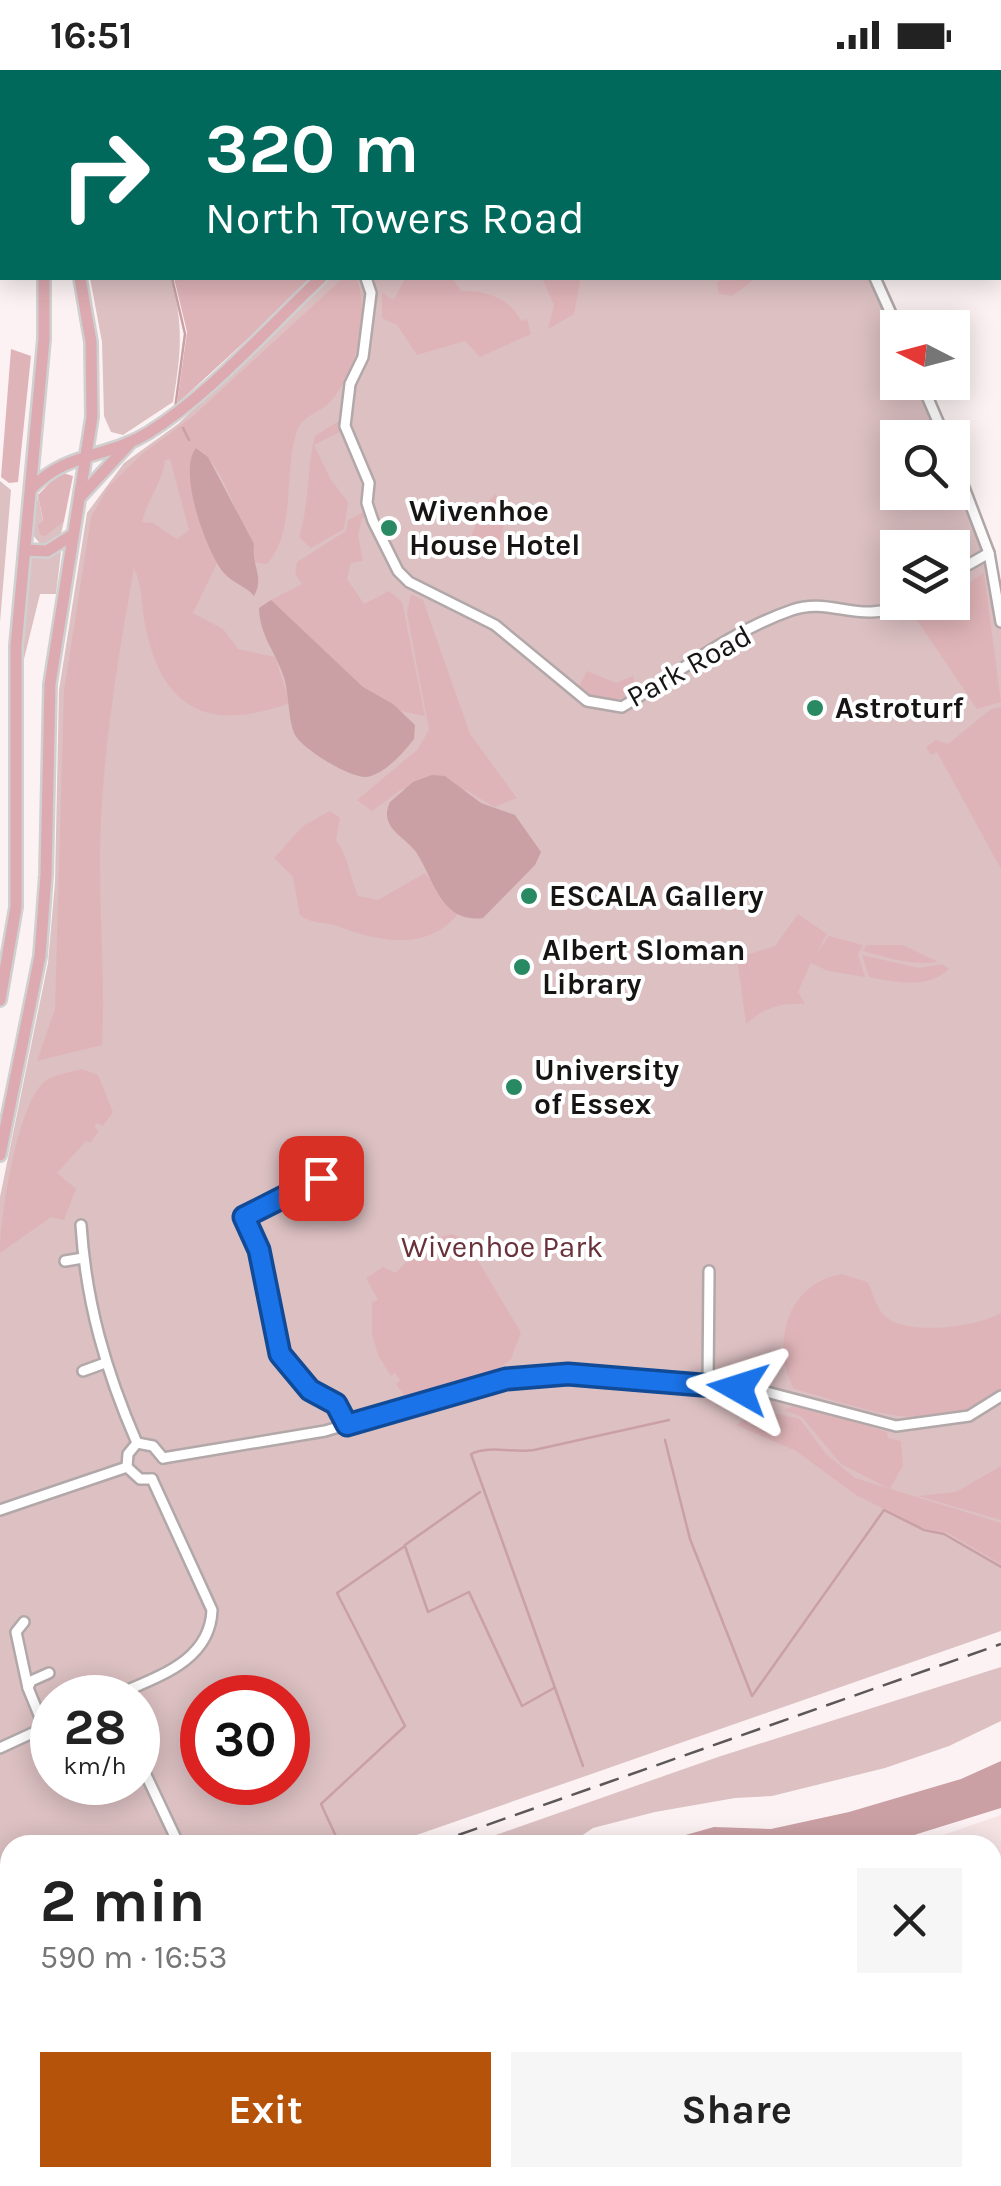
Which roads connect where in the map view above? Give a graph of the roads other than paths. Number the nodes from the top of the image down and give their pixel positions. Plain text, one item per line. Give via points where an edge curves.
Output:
1 (44, 280) edge
2 (80, 280) edge
3 (320, 280) edge
4 (367, 280) edge
5 (876, 280) edge
6 (889, 310) edge
7 (92, 417) junction
8 (129, 444) junction
9 (113, 446) junction
10 (86, 457) junction
11 (31, 489) junction
12 (78, 500) junction
13 (970, 503) edge
14 (71, 536) junction
15 (25, 550) junction
16 (989, 553) junction
17 (970, 564) edge
18 (880, 611) edge
19 (1001, 622) edge
20 (0, 1000) edge
21 (0, 1155) edge
22 (321, 1178) dead end
23 (80, 1226) dead end
24 (83, 1258) junction
25 (65, 1261) dead end
26 (709, 1271) dead end
27 (105, 1363) junction
28 (83, 1371) dead end
29 (708, 1384) junction
30 (1001, 1396) edge
31 (347, 1425) junction
32 (137, 1443) junction
33 (163, 1458) junction
34 (127, 1467) junction
35 (152, 1478) junction
36 (4, 1507) edge
37 (24, 1622) dead end
38 (9, 1668) dead end
39 (21, 1668) junction
40 (49, 1673) dead end
41 (159, 1675) edge
42 (28, 1688) junction
43 (30, 1692) edge
44 (30, 1734) edge
45 (0, 1748) edge
46 (160, 1805) edge
47 (174, 1835) edge

1 - 11 main road
2 - 7 main road via 92,342
3 - 8 main road via 174,414
4 - 18 street, Park Road via 363,357 350,384 345,426 369,483 366,503 390,557 409,582 495,626 588,701 622,706 789,610
5 - 6 street
7 - 9 main road
7 - 10 main road
8 - 9 main road
8 - 12 main road
9 - 10 main road
10 - 11 main road via 53,467
10 - 12 main road
11 - 15 main road
12 - 14 main road
13 - 16 street
14 - 15 main road via 48,551
14 - 21 main road via 50,684 44,917
15 - 20 main road via 16,646 16,908
16 - 17 street
16 - 19 street
22 - 31 street via 244,1217 259,1250 280,1354 310,1390 336,1404
23 - 24 street
24 - 25 street
24 - 27 street
26 - 29 street
27 - 28 street
27 - 32 street
29 - 30 street via 784,1394 896,1426 969,1416
29 - 31 street via 568,1374 506,1379
31 - 33 street
32 - 33 street via 153,1446
32 - 34 street
33 - 35 street
34 - 35 street via 140,1479
34 - 36 street
35 - 41 street via 193,1556 212,1610 200,1648
37 - 39 street via 16,1632
38 - 39 street
39 - 42 street
40 - 42 street
42 - 43 street
44 - 45 street
46 - 47 street

